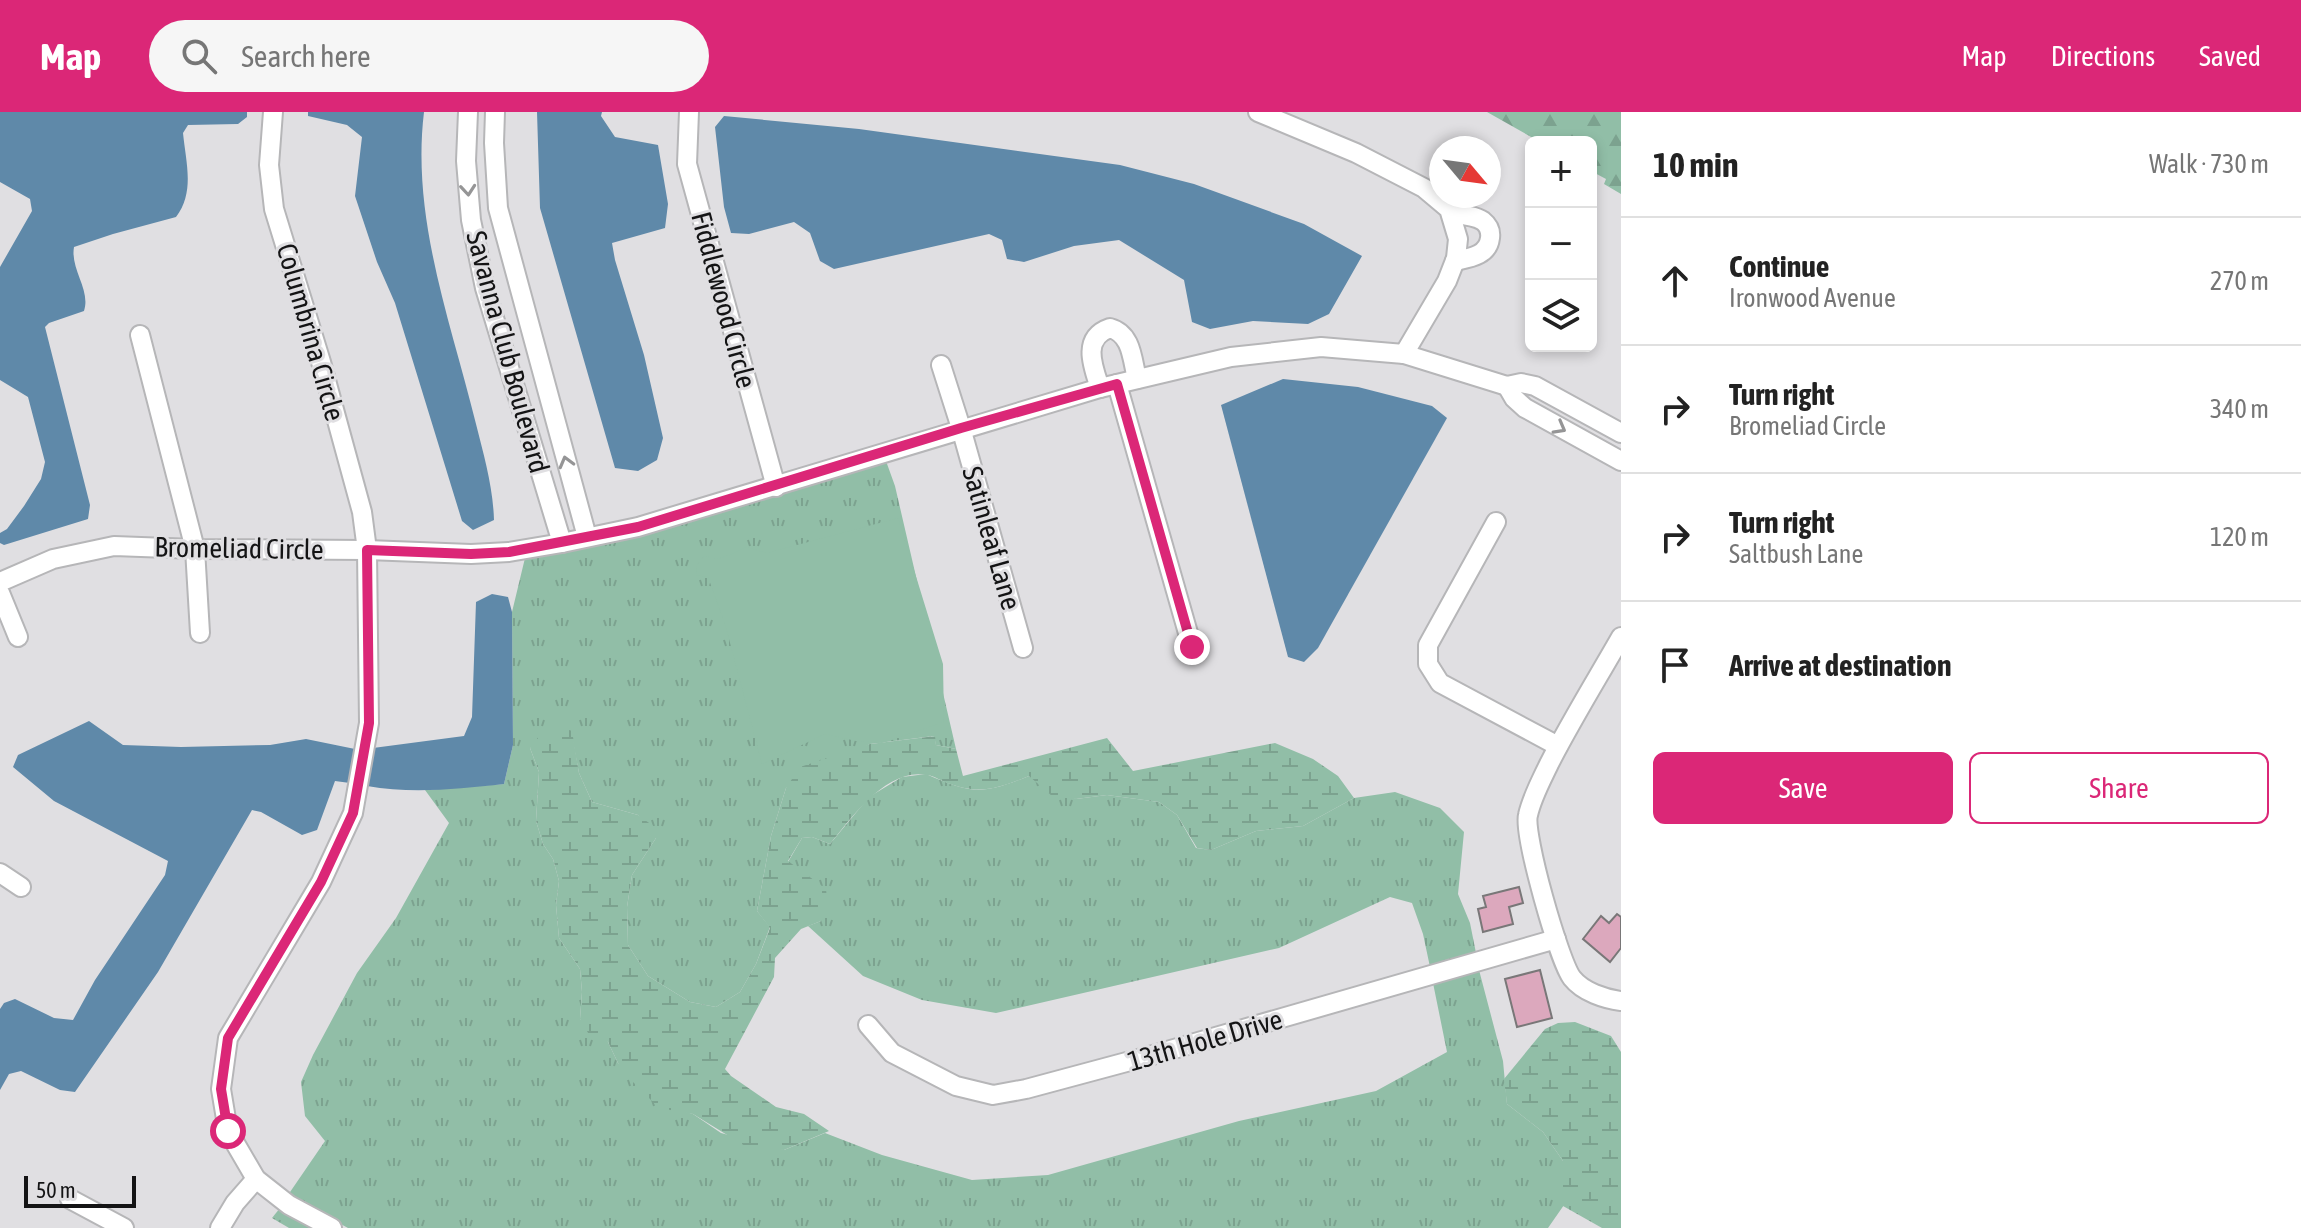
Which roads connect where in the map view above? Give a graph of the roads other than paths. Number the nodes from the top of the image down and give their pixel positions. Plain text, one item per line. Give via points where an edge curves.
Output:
1 (273, 112) edge
2 (468, 112) edge
3 (495, 112) edge
4 (689, 112) edge
5 (1258, 112) edge
6 (1451, 214) junction
7 (1455, 261) junction
8 (140, 335) dead end
9 (1404, 354) junction
10 (941, 365) dead end
11 (1137, 379) junction
12 (1108, 386) junction
13 (1507, 386) junction
14 (961, 428) junction
15 (1621, 433) edge
16 (1621, 461) edge
17 (776, 487) junction
18 (1496, 522) dead end
19 (587, 537) junction
20 (562, 543) junction
21 (195, 549) junction
22 (367, 550) junction
23 (0, 582) edge
24 (0, 593) edge
25 (200, 633) dead end
26 (18, 637) dead end
27 (1621, 637) edge
28 (1192, 647) dead end
29 (1023, 648) dead end
30 (1558, 746) junction
31 (0, 873) edge
32 (21, 887) dead end
33 (1556, 939) junction
34 (1621, 1001) edge
35 (868, 1025) dead end
36 (256, 1179) junction
37 (70, 1199) dead end
38 (124, 1228) edge
39 (220, 1228) edge
40 (332, 1228) edge

1 - 22 street, Columbrina Circle via 269,165 274,209 362,512
2 -> 20 street, Savanna Club Boulevard via 471,220 485,288
19 -> 3 street, Savanna Club Boulevard via 498,208
4 - 17 street, Fiddlewood Circle via 687,164
5 - 6 street via 1424,188
6 - 7 street via 1458,239
6 - 7 street via 1481,220 1490,235 1483,252
7 - 9 street
8 - 21 street
9 - 11 street, Bromeliad Circle via 1321,347 1231,357
9 - 13 street, Bromeliad Circle
10 - 14 street, Satinleaf Lane
11 - 12 street, Bromeliad Circle
11 - 12 street via 1124,334 1110,328 1102,330 1091,354
12 - 14 street, Bromeliad Circle
12 - 28 street
13 - 15 street, Bromeliad Circle via 1535,386
13 -> 16 street, Bromeliad Circle via 1525,408
14 - 17 street, Bromeliad Circle
14 - 29 street, Satinleaf Lane
17 - 19 street, Bromeliad Circle
18 - 30 street via 1428,645 1428,664 1440,683
19 - 20 street, Bromeliad Circle
20 - 22 street, Bromeliad Circle via 471,554
21 - 22 street, Bromeliad Circle
21 - 23 street, Bromeliad Circle via 114,546 53,559
21 - 25 street
22 - 36 street, Columbrina Circle via 369,723 353,813 321,882 228,1038 221,1089 228,1131
24 - 26 street
27 - 30 street
30 - 33 street via 1526,819
31 - 32 street
33 - 34 street via 1572,978 1592,993
33 - 35 street, 13th Hole Drive via 1160,1053 993,1095 956,1086 892,1053
36 - 39 street
36 - 40 street
37 - 38 street

